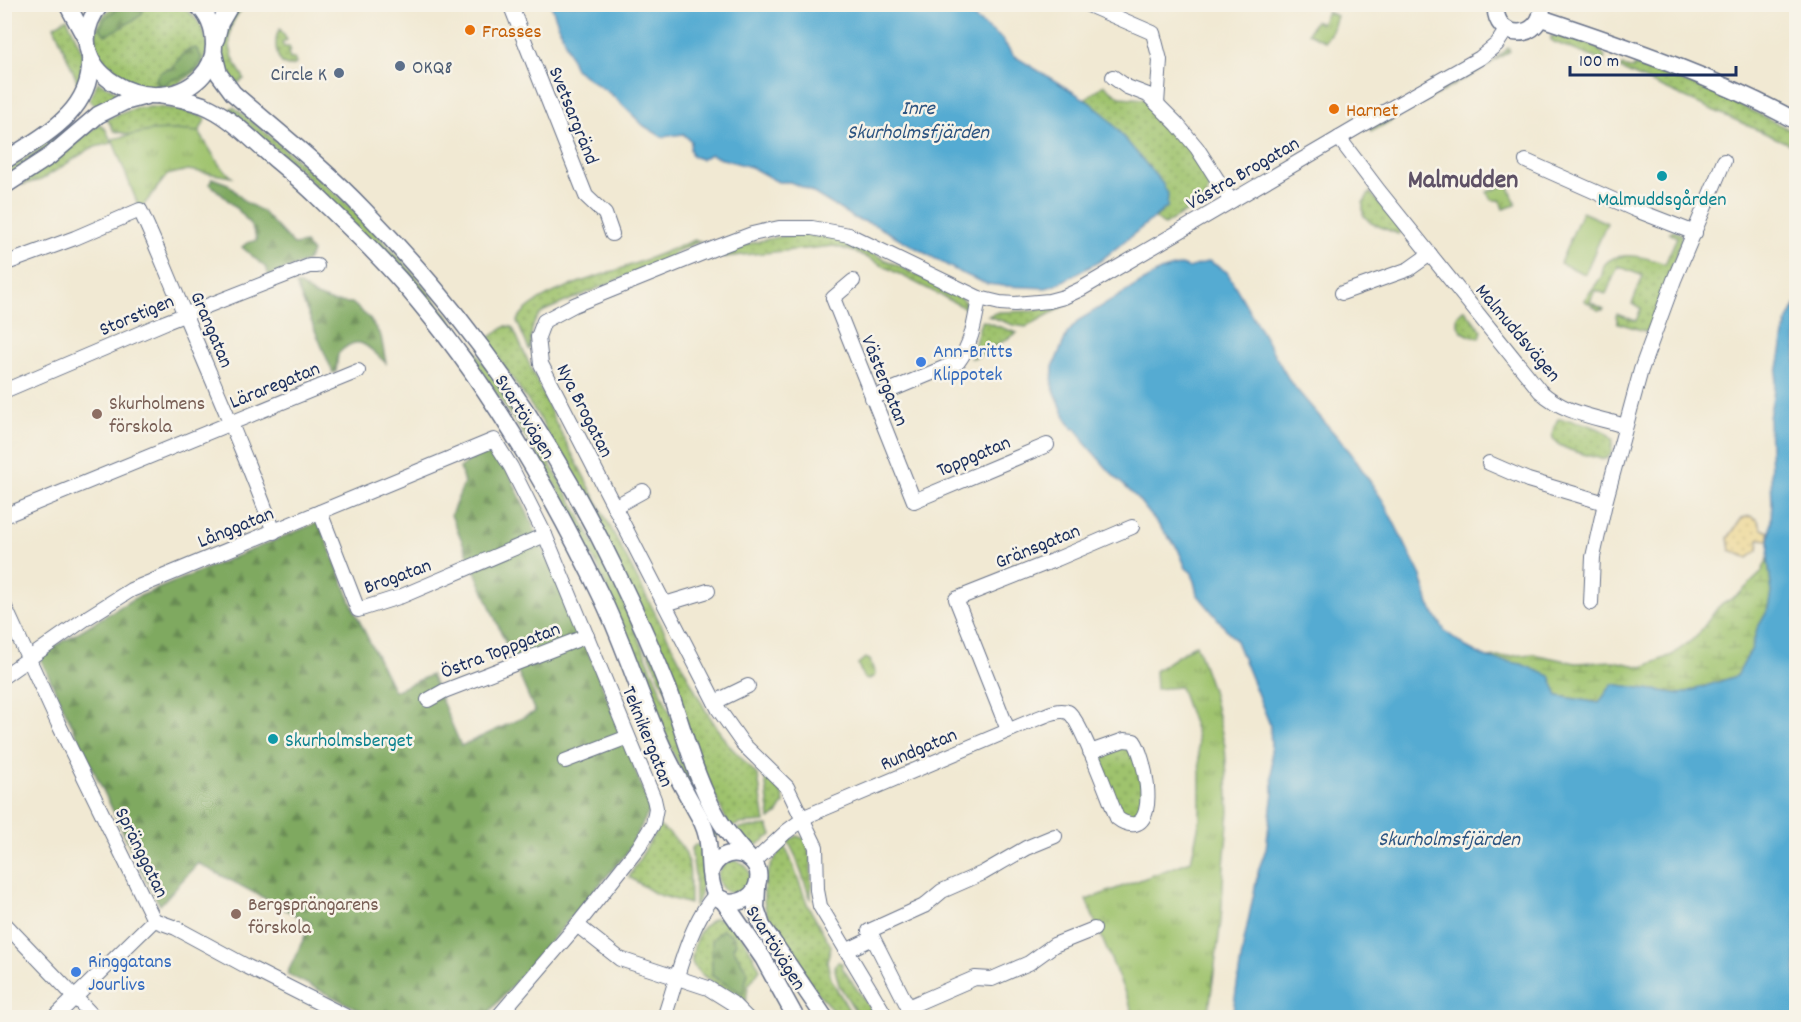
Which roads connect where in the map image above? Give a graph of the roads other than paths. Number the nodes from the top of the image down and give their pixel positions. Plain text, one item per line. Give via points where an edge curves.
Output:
1 (67, 4) edge
2 (101, 4) edge
3 (196, 4) edge
4 (231, 4) edge
5 (510, 4) edge
6 (1086, 4) edge
7 (1483, 4) edge
8 (1541, 11) edge
9 (1500, 18) edge
10 (86, 39) junction
11 (214, 50) junction
12 (90, 57) junction
13 (1113, 77) dead end
14 (154, 95) junction
15 (1157, 104) junction
16 (1797, 121) edge
17 (1339, 138) junction
18 (4, 161) edge
19 (1526, 161) dead end
20 (1724, 161) dead end
21 (4, 186) edge
22 (1231, 201) junction
23 (1695, 233) junction
24 (612, 234) dead end
25 (1430, 254) junction
26 (4, 264) edge
27 (317, 266) dead end
28 (853, 281) dead end
29 (1342, 293) dead end
30 (979, 298) junction
31 (184, 315) junction
32 (358, 371) dead end
33 (4, 391) edge
34 (872, 398) junction
35 (231, 423) junction
36 (1625, 426) junction
37 (494, 440) joint
38 (1047, 445) dead end
39 (1489, 463) dead end
40 (643, 491) dead end
41 (914, 501) joint
42 (1605, 503) junction
43 (614, 507) junction
44 (320, 512) junction
45 (4, 516) edge
46 (1132, 527) dead end
47 (274, 532) junction
48 (545, 535) junction
49 (708, 591) dead end
50 (1591, 603) dead end
51 (665, 604) junction
52 (4, 605) edge
53 (587, 636) junction
54 (29, 659) junction
55 (4, 676) edge
56 (748, 686) dead end
57 (428, 700) dead end
58 (715, 702) junction
59 (1008, 730) junction
60 (628, 737) junction
61 (1090, 752) junction
62 (565, 761) dead end
63 (801, 819) junction
64 (1055, 836) dead end
65 (750, 860) junction
66 (710, 873) junction
67 (757, 887) junction
68 (719, 896) junction
69 (154, 920) junction
70 (4, 923) edge
71 (577, 925) junction
72 (1094, 929) dead end
73 (873, 938) junction
74 (846, 951) junction
75 (678, 978) junction
76 (75, 997) junction
77 (910, 1012) edge
78 (54, 1017) edge
79 (95, 1017) edge
80 (349, 1017) edge
81 (497, 1017) edge
82 (664, 1017) edge
83 (747, 1017) edge
84 (796, 1017) edge
85 (825, 1017) edge
86 (887, 1017) edge

1 - 10 main road
2 - 10 main road via 92,17
3 - 11 main road, Svartövägen via 214,33
4 - 11 main road via 220,23
5 - 24 street, Svetsargränd via 586,196 605,214
6 - 15 street via 1153,33 1160,60
7 - 9 main road
8 - 9 main road via 1538,23 1529,31 1518,33
8 - 16 main road via 1721,84
9 - 17 street, Västra Brogatan via 1497,44 1480,58
10 - 12 main road
11 - 14 main road via 207,70 196,82 177,92
11 - 65 main road, Svartövägen via 219,74 233,93 362,207 467,326 525,406 600,537 650,645 706,793 725,830
12 - 14 main road, Svartövägen via 111,82
12 - 18 main road via 88,84 76,107 60,123
13 - 15 street
14 - 21 main road via 124,102 98,115 50,156
14 - 66 main road, Svartövägen via 201,104 216,111 299,178 401,280 474,374 542,480 605,605 661,743 706,830
15 - 22 street via 1197,148
17 - 22 street, Västra Brogatan
17 - 25 street, Malmuddsvägen
19 - 23 street
20 - 23 street
22 - 30 street, Västra Brogatan via 1064,297 1015,304
23 - 36 street via 1674,280
25 - 29 street via 1409,269
25 - 36 street, Malmuddsvägen via 1540,391 1568,410
26 - 31 street, Grangatan via 140,210
27 - 31 street, Storstigen
28 - 34 street, Västergatan via 833,298
30 - 34 street via 966,349 958,362
30 - 43 street, Nya Brogatan via 849,235 789,227 744,237 574,305 544,321 538,337 541,364
31 - 33 street, Storstigen
31 - 35 street, Grangatan
32 - 35 street, Läraregatan
34 - 41 street, Västergatan
35 - 45 street, Läraregatan
35 - 47 street, Grangatan
36 - 42 street
37 - 44 street, Långgatan
37 - 48 street, Teknikergatan
38 - 41 street, Toppgatan
39 - 42 street via 1528,480
40 - 43 street
42 - 50 street via 1593,557
43 - 51 street, Nya Brogatan
44 - 47 street, Långgatan
44 - 48 street, Brogatan via 358,610 402,596
46 - 59 street, Gränsgatan via 956,599
47 - 54 street, Långgatan via 131,590
48 - 53 street, Teknikergatan
49 - 51 street
51 - 58 street, Nya Brogatan
52 - 54 street, Spränggatan
53 - 57 street, Östra Toppgatan
53 - 60 street, Teknikergatan
54 - 55 street, Långgatan
54 - 69 street, Spränggatan
56 - 58 street
58 - 63 street, Nya Brogatan via 743,744 787,787
59 - 61 street, Rundgatan via 1057,711 1067,712 1078,724
59 - 63 street, Rundgatan
60 - 62 street
60 - 71 street, Teknikergatan via 654,799 654,819 639,847
61 - 61 street, Rundgatan via 1124,740 1134,741 1138,746 1148,805 1138,822 1127,824 1117,818
63 - 65 street, Rundgatan
63 - 74 street, Nya Brogatan via 816,847 820,906
64 - 73 street via 869,931
65 - 66 main road via 737,853 724,855
65 - 67 main road via 758,873
66 - 68 main road via 711,885
67 - 68 main road via 743,900 732,902
67 - 85 main road, Svartövägen via 756,908 762,926
68 - 75 street via 701,912
68 - 84 main road, Svartövägen via 763,958
69 - 76 street
69 - 80 street, Spränggatan
70 - 76 street
71 - 75 street via 620,959
71 - 81 street, Teknikergatan
72 - 77 street via 1054,945 1029,963 992,978 975,978
73 - 74 street
73 - 77 street
74 - 86 street, Nya Brogatan
75 - 82 street
75 - 83 street via 708,988
76 - 78 street
76 - 79 street

